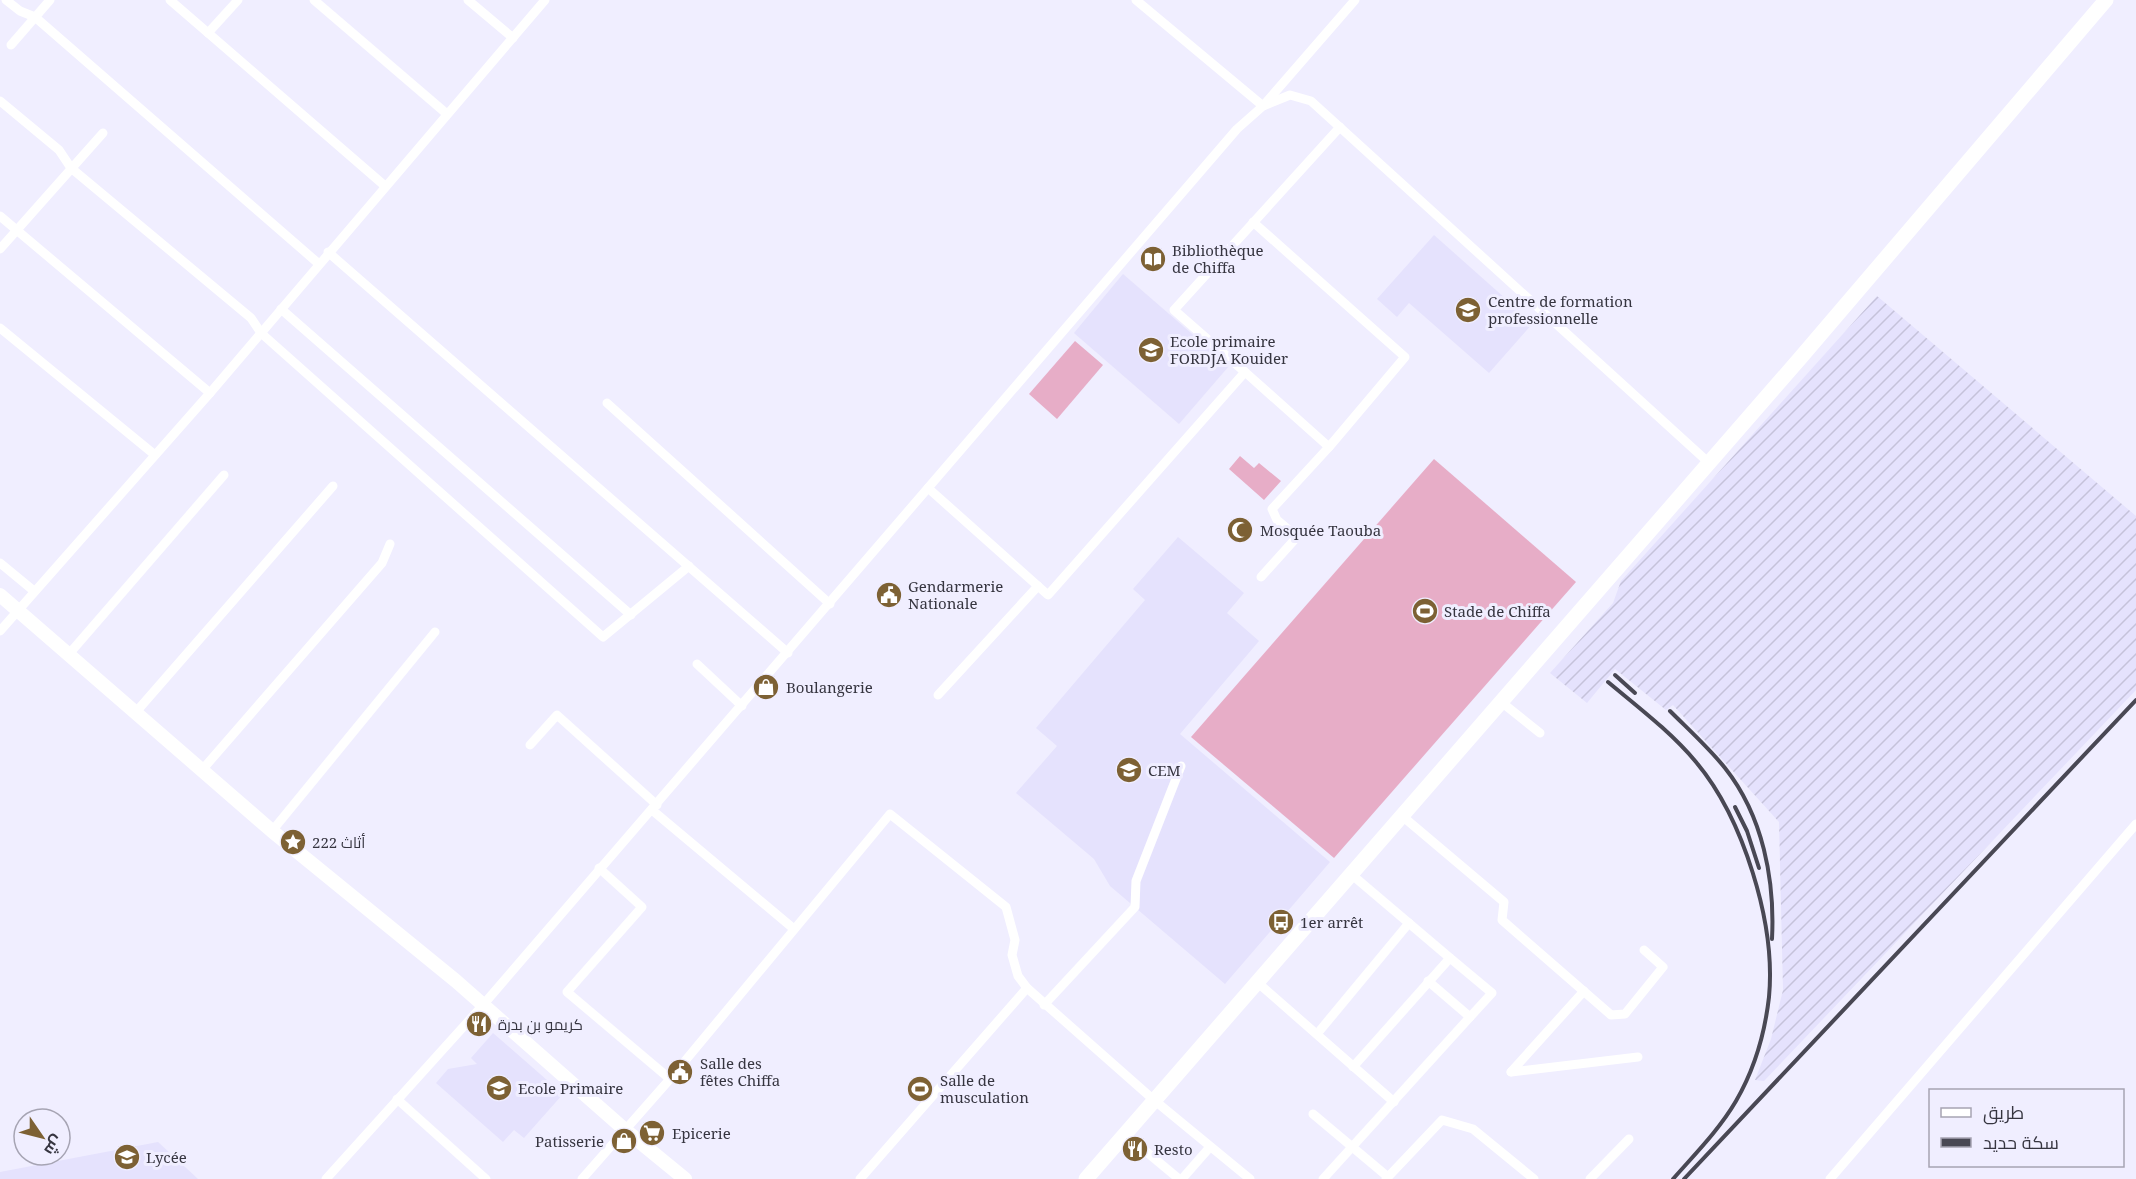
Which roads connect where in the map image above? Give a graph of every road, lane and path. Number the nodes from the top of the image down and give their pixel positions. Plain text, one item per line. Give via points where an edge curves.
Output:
1 (6, 0) edge
2 (51, 0) edge
3 (170, 0) edge
4 (238, 0) edge
5 (314, 0) edge
6 (468, 0) edge
7 (545, 0) edge
8 (1136, 0) edge
9 (1355, 0) edge
10 (2106, 0) edge
11 (35, 17) junction
12 (208, 33) junction
13 (513, 38) junction
14 (10, 45) dead end
15 (0, 101) edge
16 (1263, 106) junction
17 (447, 114) junction
18 (1340, 127) junction
19 (103, 133) dead end
20 (71, 168) junction
21 (385, 186) junction
22 (0, 216) edge
23 (1253, 222) junction
24 (16, 230) junction
25 (0, 249) edge
26 (328, 252) junction
27 (319, 264) junction
28 (281, 309) junction
29 (0, 328) edge
30 (261, 333) junction
31 (1245, 372) junction
32 (210, 393) junction
33 (607, 403) dead end
34 (1329, 447) junction
35 (156, 455) junction
36 (1708, 462) junction
37 (224, 475) dead end
38 (333, 486) dead end
39 (928, 488) junction
40 (390, 544) dead end
41 (0, 563) edge
42 (690, 566) junction
43 (1261, 577) dead end
44 (1038, 586) junction
45 (34, 591) junction
46 (0, 595) edge
47 (830, 604) junction
48 (18, 610) junction
49 (631, 615) junction
50 (0, 631) edge
51 (435, 632) dead end
52 (788, 653) junction
53 (69, 654) junction
54 (697, 664) dead end
55 (938, 695) dead end
56 (1500, 701) junction
57 (742, 706) junction
58 (136, 712) junction
59 (1540, 733) dead end
60 (530, 745) dead end
61 (1181, 766) dead end
62 (202, 770) junction
63 (654, 808) junction
64 (1401, 815) junction
65 (2136, 824) edge
66 (272, 831) junction
67 (599, 868) junction
68 (1351, 874) junction
69 (1409, 924) junction
70 (794, 929) junction
71 (1644, 950) dead end
72 (1450, 958) junction
73 (1428, 981) junction
74 (1257, 982) junction
75 (1027, 988) junction
76 (1584, 991) junction
77 (483, 1005) junction
78 (1044, 1005) junction
79 (1470, 1017) junction
80 (1317, 1034) junction
81 (1638, 1057) dead end
82 (1353, 1067) junction
83 (670, 1079) junction
84 (397, 1100) junction
85 (1154, 1101) junction
86 (1394, 1102) junction
87 (1313, 1114) dead end
88 (624, 1129) junction
89 (1125, 1134) junction
90 (1629, 1139) dead end
91 (1210, 1147) junction
92 (1353, 1147) junction
93 (680, 1177) edge
94 (1387, 1178) edge
95 (326, 1179) edge
96 (486, 1179) edge
97 (582, 1179) edge
98 (860, 1179) edge
99 (1086, 1179) edge
100 (1180, 1179) edge
101 (1250, 1179) edge
102 (1323, 1179) edge
103 (1533, 1179) edge
104 (1590, 1179) edge
105 (1830, 1179) edge

1 - 11 street
2 - 11 street
3 - 12 street
4 - 12 street
5 - 17 street
6 - 13 street
7 - 13 street
8 - 16 street
9 - 16 street
10 - 36 main road
11 - 14 street
11 - 27 street
12 - 21 street
13 - 17 street
15 - 20 street via 58,150
16 - 18 street via 1290,95 1311,101
16 - 39 street via 1237,129
17 - 21 street
18 - 23 street
18 - 36 street
19 - 20 street
20 - 24 street
20 - 30 street via 251,318
21 - 26 street
22 - 24 street
23 - 31 street via 1174,310
23 - 34 street via 1405,357
24 - 25 street
24 - 32 street
26 - 27 street
26 - 42 street
27 - 28 street
28 - 30 street
28 - 49 street
29 - 35 street
30 - 32 street
30 - 49 street via 603,637
31 - 34 street
31 - 44 street via 1048,595
32 - 35 street
33 - 47 street
34 - 43 street via 1272,509 1277,520 1298,537
35 - 45 street
36 - 56 main road
37 - 53 street
38 - 58 street
39 - 44 street
39 - 47 street
40 - 62 street via 382,563
41 - 45 street
42 - 49 street
42 - 52 street
44 - 55 street
45 - 48 street
46 - 48 main road
47 - 52 street
48 - 50 street
48 - 53 main road
51 - 66 street
52 - 57 street
53 - 58 main road
54 - 57 street
56 - 59 street
56 - 64 main road
57 - 63 street
58 - 62 main road
60 - 63 street via 557,715
61 - 78 street via 1136,880 1135,907
62 - 66 main road
63 - 67 street
63 - 70 street
64 - 68 main road
64 - 76 street via 1504,902 1502,920
65 - 105 street
66 - 77 main road
67 - 77 street
67 - 83 street via 642,906 567,992
68 - 69 street
68 - 74 main road
69 - 72 street
69 - 80 street
70 - 75 street via 891,814 1006,907 1015,940 1012,956 1018,976
70 - 83 street
71 - 76 street via 1664,967 1625,1014 1611,1015
72 - 73 street
72 - 79 street via 1492,993
73 - 79 street
73 - 82 street
74 - 80 street
74 - 85 main road
75 - 78 street
75 - 98 street
76 - 81 street via 1511,1072
77 - 84 street
77 - 88 main road
78 - 85 street
79 - 86 street
80 - 82 street
82 - 86 street
83 - 88 street
84 - 95 street
84 - 96 street
85 - 89 main road
85 - 91 street
86 - 92 street
87 - 92 street
88 - 93 main road
88 - 97 street
89 - 99 main road
89 - 100 street
90 - 104 street
91 - 100 street
91 - 101 street
92 - 94 street
92 - 102 street
94 - 103 street via 1442,1120 1473,1129

